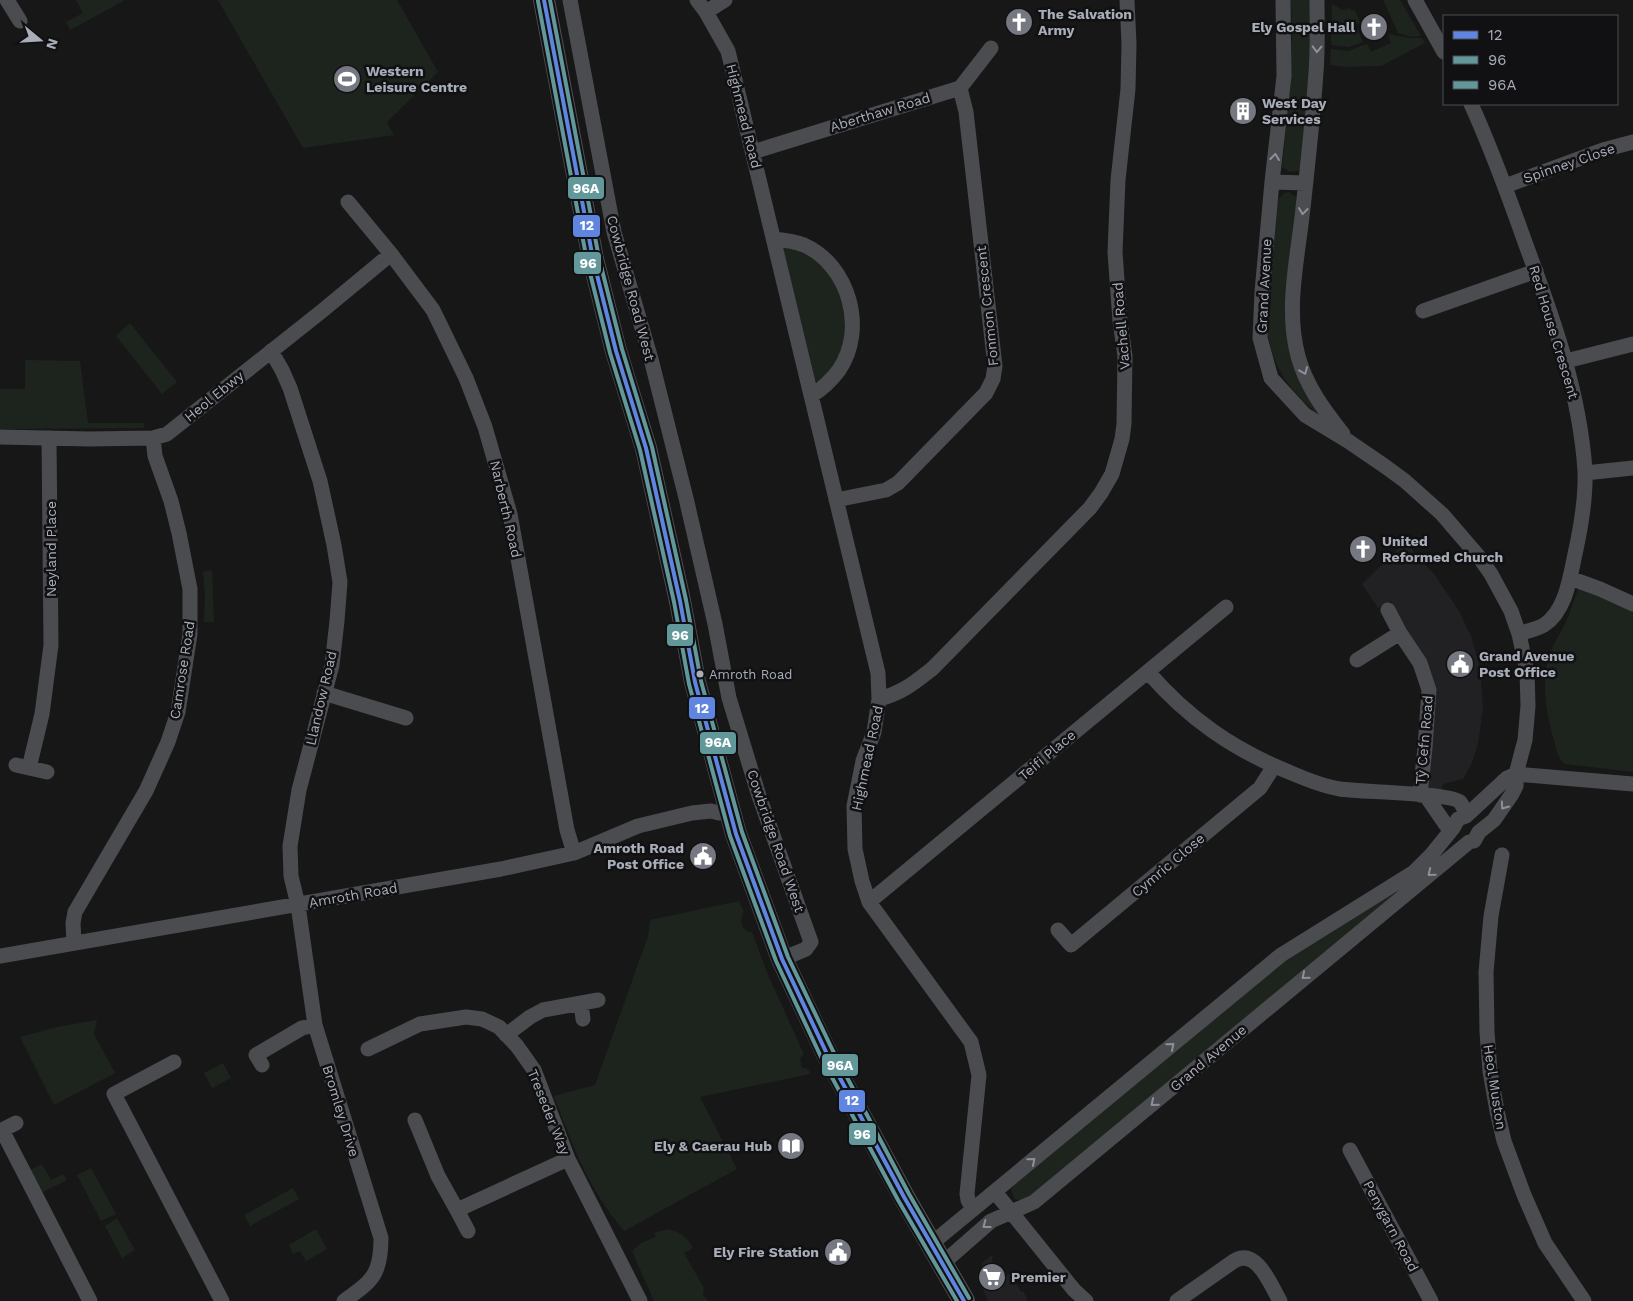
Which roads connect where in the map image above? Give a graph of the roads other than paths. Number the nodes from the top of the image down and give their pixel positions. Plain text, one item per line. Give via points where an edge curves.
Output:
1 (7, 0) edge
2 (726, 0) edge
3 (1127, 0) edge
4 (1284, 0) edge
5 (1318, 0) edge
6 (1415, 0) edge
7 (702, 6) edge
8 (571, 7) edge
9 (546, 10) edge
10 (20, 21) dead end
11 (990, 48) dead end
12 (1443, 50) edge
13 (960, 88) junction
14 (1471, 105) edge
15 (1633, 142) edge
16 (753, 152) junction
17 (1272, 182) junction
18 (1306, 184) junction
19 (1505, 186) junction
20 (348, 202) dead end
21 (774, 239) junction
22 (391, 254) junction
23 (1536, 271) junction
24 (1423, 311) dead end
25 (1633, 344) edge
26 (270, 351) junction
27 (1566, 361) junction
28 (811, 396) junction
29 (0, 438) edge
30 (49, 438) junction
31 (152, 438) junction
32 (1348, 441) junction
33 (672, 442) junction
34 (646, 448) junction
35 (1633, 468) edge
36 (1585, 473) junction
37 (836, 500) junction
38 (1570, 578) junction
39 (1633, 604) edge
40 (1226, 607) dead end
41 (1388, 610) dead end
42 (1400, 633) junction
43 (1519, 634) junction
44 (1357, 660) dead end
45 (1148, 672) junction
46 (324, 693) junction
47 (879, 699) junction
48 (406, 718) dead end
49 (1274, 766) junction
50 (47, 772) dead end
51 (1516, 774) junction
52 (1633, 784) edge
53 (1423, 796) junction
54 (729, 810) junction
55 (1466, 816) junction
56 (1453, 828) junction
57 (1474, 837) junction
58 (574, 853) junction
59 (1502, 855) dead end
60 (869, 902) junction
61 (298, 905) junction
62 (1058, 930) dead end
63 (74, 942) junction
64 (0, 956) edge
65 (782, 959) junction
66 (598, 1000) dead end
67 (581, 1003) junction
68 (583, 1019) dead end
69 (315, 1025) junction
70 (506, 1035) junction
71 (368, 1048) dead end
72 (174, 1062) dead end
73 (262, 1065) dead end
74 (415, 1120) dead end
75 (16, 1123) dead end
76 (1350, 1150) dead end
77 (568, 1159) junction
78 (995, 1192) junction
79 (973, 1209) junction
80 (457, 1210) junction
81 (1010, 1213) junction
82 (468, 1231) dead end
83 (931, 1244) junction
84 (942, 1264) junction
85 (90, 1301) edge
86 (222, 1301) edge
87 (344, 1301) edge
88 (640, 1301) edge
89 (964, 1301) edge
90 (1086, 1301) edge
91 (1177, 1301) edge
92 (1280, 1301) edge
93 (1431, 1301) edge
94 (1584, 1301) edge

1 - 10 street
2 - 7 street
3 - 47 street, Vachell Road via 1128,89 1118,180 1116,252 1120,321 1126,356 1125,403 1122,439 1112,474 1090,508 933,668 910,687
17 -> 4 street, Grand Avenue via 1284,76
5 -> 18 street, Grand Avenue via 1316,71
6 - 12 street
7 - 16 street, Highmead Road via 728,51
8 - 9 street, Cowbridge Road West
8 - 33 street, Cowbridge Road West via 614,232
9 - 34 highway, Cowbridge Road West via 593,259 616,351
11 - 13 street
13 - 16 street, Aberthaw Road
13 - 37 street, Fonmon Crescent via 974,180 995,366 993,379 986,393 898,483 886,490
14 - 19 street, Red House Crescent
15 - 19 street, Spinney Close
16 - 21 street, Highmead Road
17 - 18 street
17 - 32 street, Grand Avenue via 1260,338 1271,378 1304,415
18 -> 32 street, Grand Avenue via 1294,278 1294,337 1298,357 1319,403
19 - 23 street, Red House Crescent
20 - 22 street, Narberth Road
21 - 28 street, Highmead Road
21 - 28 street via 804,245 823,258 837,273 849,297 853,321 850,346 840,369 826,386
22 - 26 street, Heol Ebwy
22 - 58 street, Narberth Road via 433,310 466,378 485,427 510,514 567,830
23 - 24 street
23 - 27 street, Red House Crescent
25 - 27 street
26 - 31 street, Heol Ebwy via 167,434
26 - 46 street, Llandow Road via 290,388 320,481 340,582 332,665
27 - 36 street, Red House Crescent via 1577,403
28 - 37 street, Highmead Road
29 - 30 street, Heol Ebwy
30 - 31 street, Heol Ebwy
30 - 50 street, Neyland Place via 51,645 57,661 23,767
31 - 63 street, Camrose Road via 179,532 190,589 190,634 178,712 146,791 75,912
32 - 43 street, Grand Avenue via 1405,481 1460,534 1495,581
33 - 34 street
33 - 65 street, Cowbridge Road West via 729,698 759,796 811,942 806,949
34 - 54 highway, Cowbridge Road West via 695,682
35 - 36 street
36 - 38 street, Red House Crescent via 1582,520
37 - 47 street, Highmead Road via 878,673
38 - 39 street
38 - 43 street, Red House Crescent via 1555,615 1542,626
40 - 45 street, Teifi Place
41 - 42 street, Tŷ Cefn Road
42 - 44 street
42 - 53 street, Tŷ Cefn Road via 1420,663 1429,690
43 - 51 street, Grand Avenue via 1527,671 1528,706 1525,740
45 - 49 street via 1166,693 1205,726 1240,750
45 - 60 street, Teifi Place
46 - 48 street
46 - 61 street, Llandow Road via 299,790 290,846 291,876
47 - 60 street, Highmead Road via 874,732 863,761 854,806 855,849
49 - 53 street via 1339,789
49 - 62 street, Cymric Close via 1260,788 1071,945
51 - 52 street
51 - 55 street
51 -> 57 street, Grand Avenue via 1516,786 1510,799 1494,820
53 - 55 street via 1457,800
53 - 56 street via 1446,825
54 - 58 street, Amroth Road via 692,813 638,826
54 - 65 highway, Cowbridge Road West
55 - 56 street via 1458,819
55 - 57 street via 1475,819 1480,827
56 - 57 street via 1460,841
78 -> 56 street via 1281,955 1414,872
57 -> 81 street, Grand Avenue via 1034,1202
58 - 61 street, Amroth Road
59 - 94 street, Heol Muston via 1491,916 1486,972 1490,1071 1497,1112 1504,1141 1545,1242
60 - 79 street, Highmead Road via 971,1042 979,1075 967,1194
61 - 63 street, Amroth Road
61 - 69 street, Bromley Drive
63 - 64 street, Amroth Road
65 - 83 highway, Cowbridge Road West via 827,1054
66 - 67 street
67 - 68 street
67 - 70 street via 543,1010
69 - 73 street via 302,1028 256,1055
69 - 87 street, Bromley Drive via 381,1238 378,1267 367,1285
70 - 71 street, Treseder Way via 499,1027 482,1019 466,1017 420,1024
70 - 77 street, Treseder Way via 534,1070
72 - 86 street via 114,1094
74 - 80 street via 438,1176
75 - 85 street via 2,1130
76 - 93 street, Penygarn Road
77 - 80 street
77 - 88 street, Treseder Way
78 - 79 street
78 - 81 street
79 - 83 street
80 - 82 street
81 -> 84 street, Grand Avenue via 990,1221
81 - 90 street
83 - 84 highway, Cowbridge Road West
84 - 89 highway, Cowbridge Road West
91 - 92 street via 1243,1258 1250,1258 1260,1266

